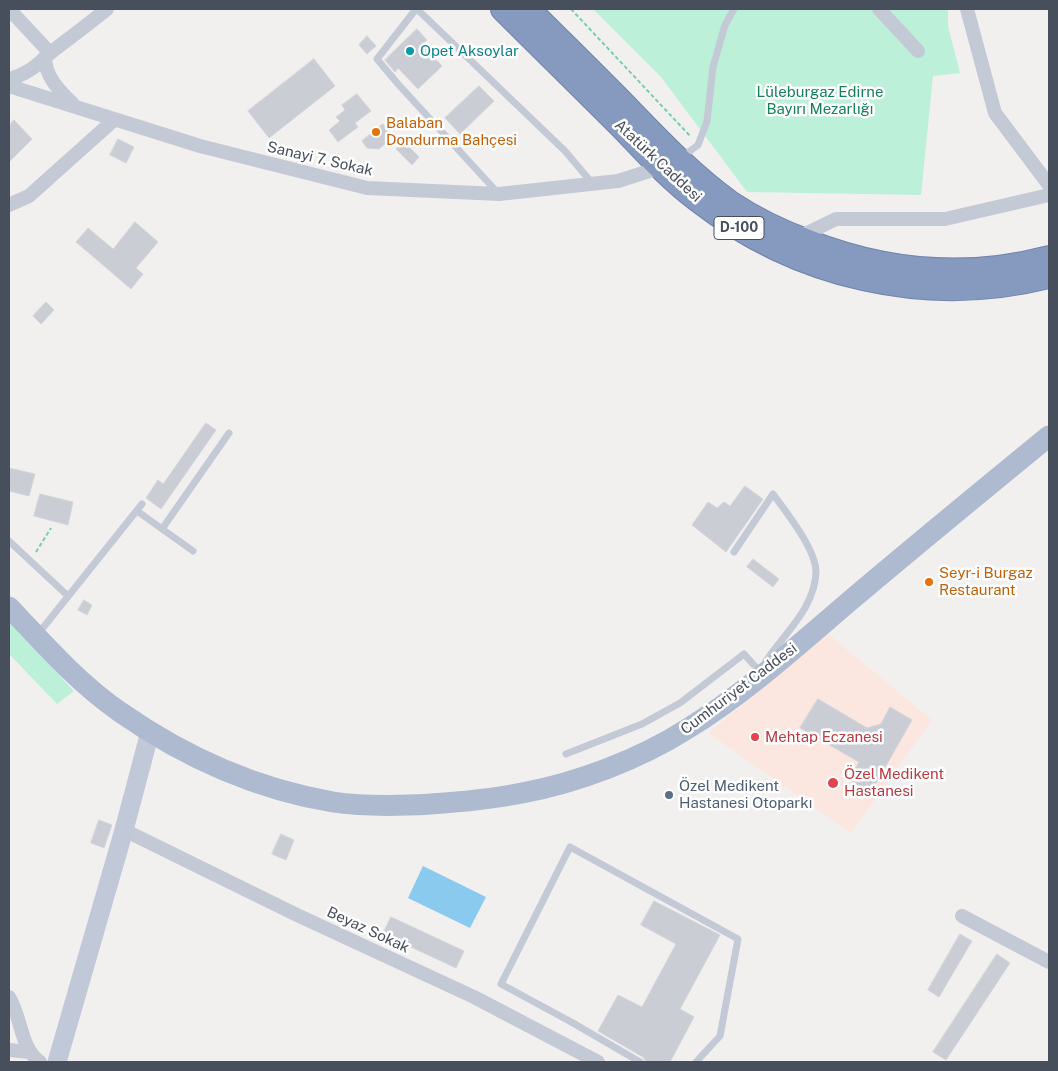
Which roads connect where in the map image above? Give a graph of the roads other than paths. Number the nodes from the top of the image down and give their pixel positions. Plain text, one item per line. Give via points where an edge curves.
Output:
1 (9, 9) edge
2 (107, 9) edge
3 (417, 9) edge
4 (503, 9) edge
5 (528, 9) edge
6 (734, 9) edge
7 (879, 9) edge
8 (967, 9) edge
9 (918, 51) dead end
10 (48, 55) junction
11 (9, 79) edge
12 (9, 86) edge
13 (74, 105) junction
14 (115, 119) junction
15 (670, 163) junction
16 (593, 184) junction
17 (1049, 185) edge
18 (499, 194) junction
19 (1049, 196) edge
20 (9, 204) edge
21 (797, 238) junction
22 (1049, 258) edge
23 (1049, 276) edge
24 (230, 433) dead end
25 (1049, 436) edge
26 (142, 504) dead end
27 (136, 511) junction
28 (162, 529) junction
29 (9, 541) edge
30 (193, 551) dead end
31 (734, 552) dead end
32 (68, 596) junction
33 (9, 607) edge
34 (36, 636) junction
35 (763, 674) junction
36 (150, 732) junction
37 (566, 754) dead end
38 (124, 830) junction
39 (962, 916) dead end
40 (1049, 962) edge
41 (9, 997) edge
42 (9, 1050) edge
43 (29, 1052) junction
44 (40, 1062) edge
45 (57, 1062) edge
46 (598, 1062) edge
47 (640, 1062) edge
48 (696, 1062) edge

1 - 10 street
2 - 10 street
3 - 16 lane via 565,151
3 - 18 lane via 378,59
4 - 15 highway, Atatürk Caddesi / D-100
5 - 15 highway, Atatürk Caddesi / D-100
6 - 15 lane via 724,25 713,67 707,120 698,145
7 - 9 street
8 - 17 street via 995,113
10 - 11 street via 34,69
10 - 13 street via 45,66 50,77
12 - 13 street, Sanayi 7. Sokak
13 - 14 street, Sanayi 7. Sokak
14 - 18 street, Sanayi 7. Sokak via 200,146 367,188
14 - 20 street via 29,196
15 - 16 street, Sanayi 7. Sokak via 618,181
15 - 21 highway, Atatürk Caddesi / D-100 via 732,204
15 - 23 highway, Atatürk Caddesi / D-100 via 696,199 716,213 760,240 800,259 841,272 899,285 956,289
16 - 18 street, Sanayi 7. Sokak
19 - 21 street via 945,220 836,219
21 - 22 highway, Atatürk Caddesi / D-100 via 874,263 925,270 996,269
24 - 28 lane
25 - 35 main road, Cumhuriyet Caddesi
26 - 27 lane
27 - 28 lane
27 - 32 lane
28 - 30 lane
29 - 32 lane
31 - 35 lane via 773,494 809,549 816,570 811,597 765,662
32 - 34 lane
33 - 34 main road, Cumhuriyet Caddesi
34 - 36 main road, Cumhuriyet Caddesi via 117,710
35 - 36 main road, Cumhuriyet Caddesi via 687,729 616,764 546,788 462,802 367,806 306,796 221,768
35 - 37 lane via 744,654 680,703 642,724
36 - 38 street
38 - 45 street
38 - 46 street, Beyaz Sokak via 474,997
39 - 40 street
41 - 43 street
42 - 43 street
43 - 44 street
47 - 48 lane via 501,984 570,847 738,940 720,1036

